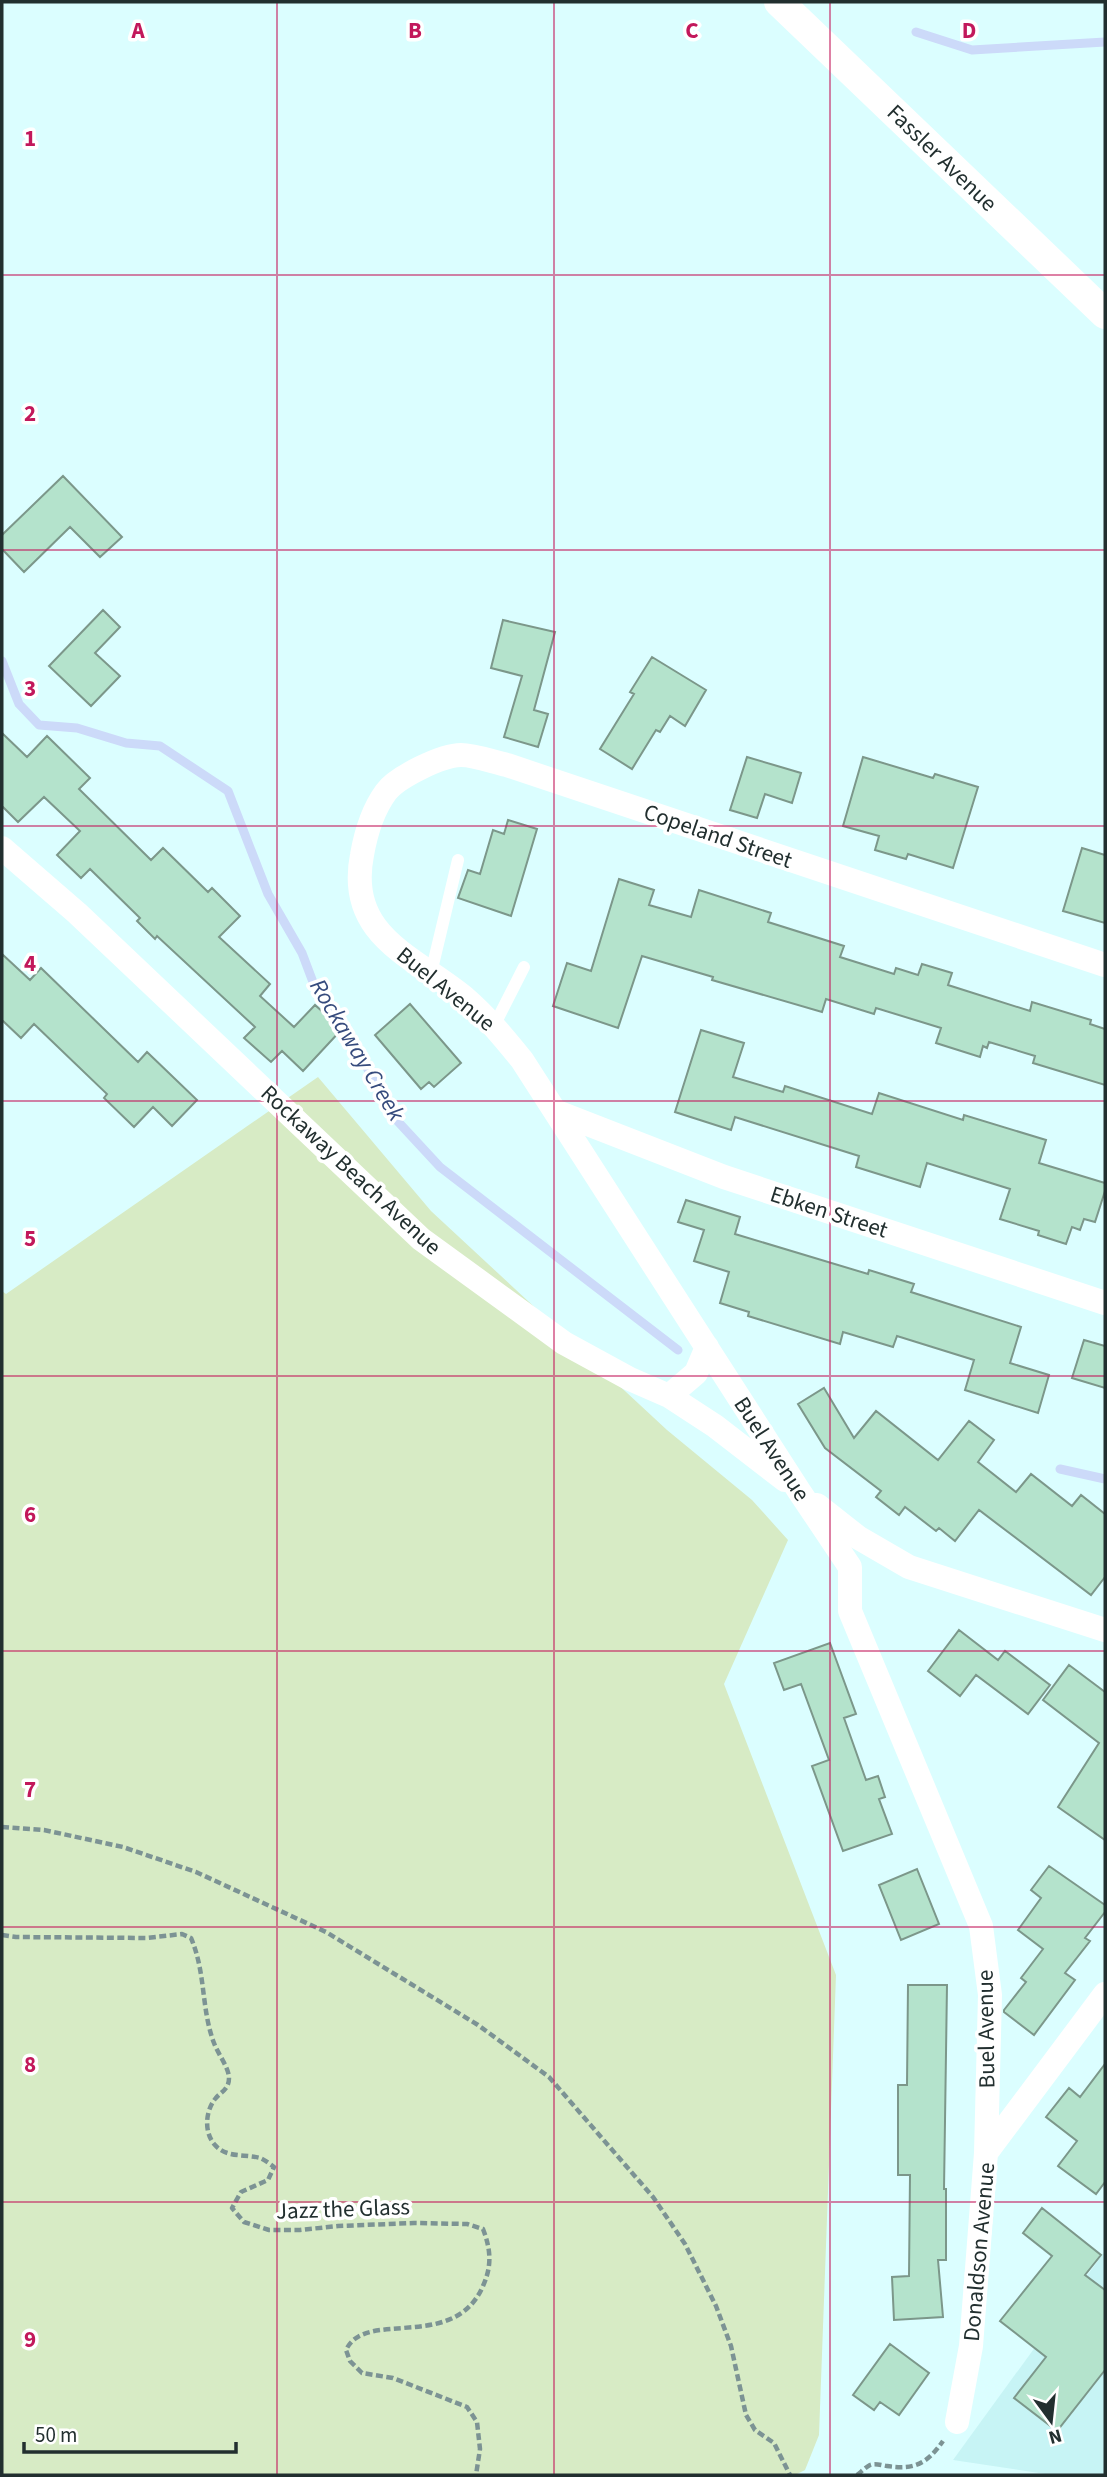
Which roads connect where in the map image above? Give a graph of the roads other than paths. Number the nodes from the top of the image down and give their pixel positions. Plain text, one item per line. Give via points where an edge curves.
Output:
1 (779, 2) edge
2 (1105, 314) edge
3 (365, 839) joint
4 (2, 848) edge
5 (458, 860) dead end
6 (1105, 965) edge
7 (524, 967) dead end
8 (430, 973) junction
9 (494, 1026) junction
10 (556, 1112) junction
11 (1105, 1303) edge
12 (707, 1347) junction
13 (670, 1396) junction
14 (799, 1491) junction
15 (1105, 1630) edge
16 (1105, 1994) edge
17 (986, 2153) junction
18 (957, 2423) road end

1 - 2 street, Fassler Avenue
3 - 6 street, Copeland Street via 375,808 392,783 460,755 508,765
3 - 8 street, Buel Avenue via 359,871 366,912 376,930
4 - 13 street, Rockaway Beach Avenue via 77,913 421,1238 564,1343
5 - 8 lane
7 - 9 lane
8 - 9 street, Buel Avenue
9 - 10 street, Buel Avenue
10 - 11 street, Ebken Street via 724,1177
10 - 12 street, Buel Avenue
12 - 13 street via 696,1373
12 - 14 street, Buel Avenue
13 - 14 street, Rockaway Beach Avenue
14 - 15 street, Rockaway Beach Avenue via 859,1538 909,1567
14 - 17 street, Buel Avenue via 850,1567 850,1611 981,1926 990,1995
16 - 17 street, Donaldson Avenue
17 - 18 street, Donaldson Avenue via 971,2346

